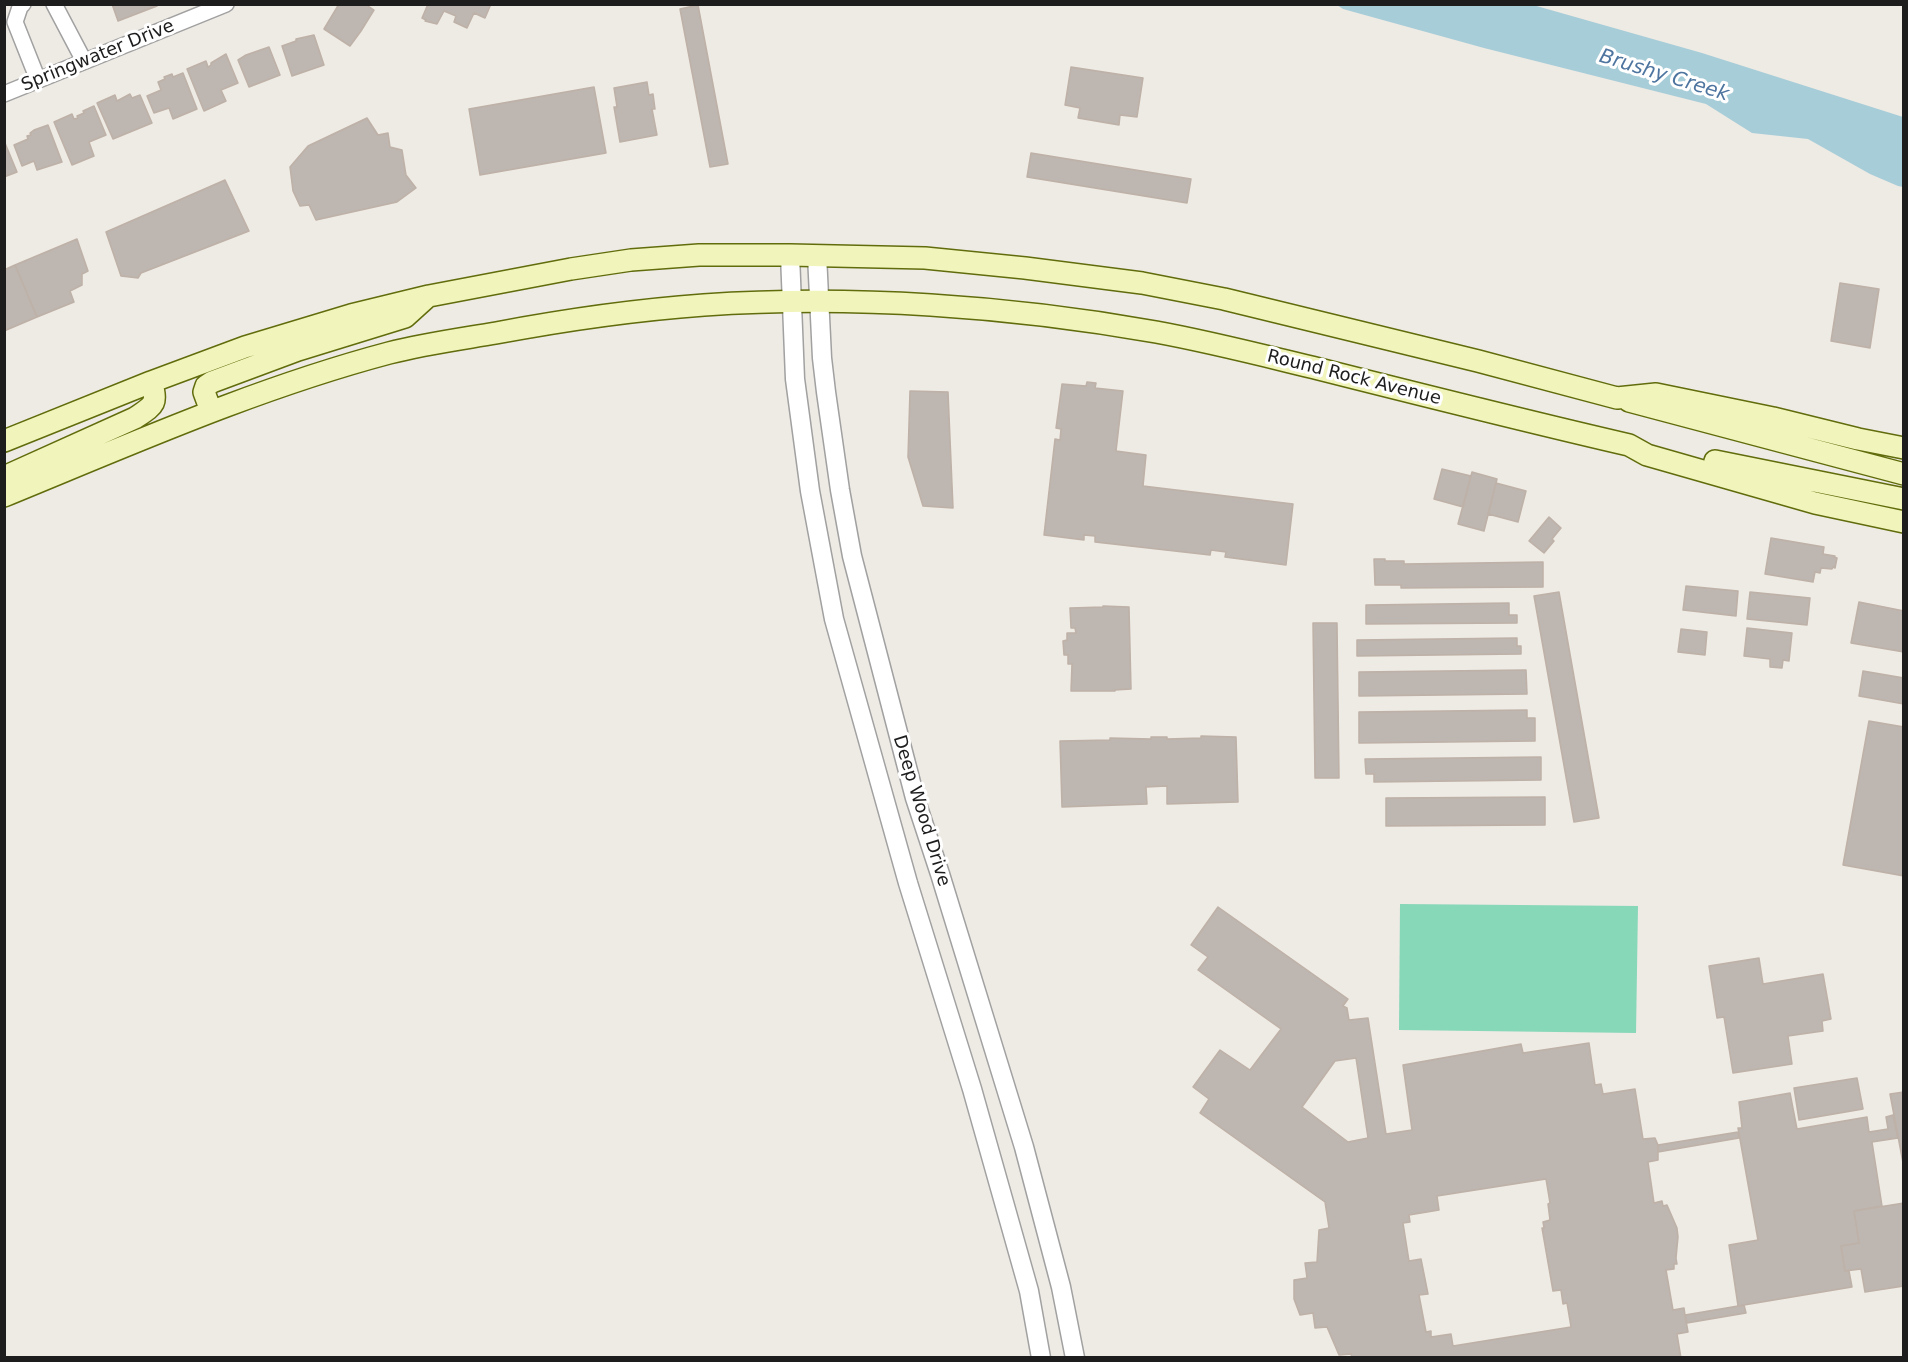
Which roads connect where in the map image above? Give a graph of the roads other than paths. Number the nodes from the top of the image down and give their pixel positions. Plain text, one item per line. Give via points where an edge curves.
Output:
1 (23, 4) edge
2 (54, 4) edge
3 (226, 4) edge
4 (84, 61) junction
5 (38, 80) junction
6 (4, 94) edge
7 (790, 255) junction
8 (817, 255) junction
9 (429, 296) junction
10 (791, 302) junction
11 (819, 302) junction
12 (151, 382) junction
13 (1617, 398) junction
14 (212, 411) junction
15 (4, 441) edge
16 (1629, 445) junction
17 (1904, 448) edge
18 (1904, 474) edge
19 (4, 477) edge
20 (4, 496) edge
21 (1904, 499) edge
22 (1904, 522) edge
23 (1041, 1358) edge
24 (1075, 1358) edge

1 - 5 street via 15,22
2 - 4 street
3 - 4 street, Springwater Drive
4 - 5 street, Springwater Drive
5 - 6 street, Springwater Drive
7 - 8 main road
7 - 9 main road via 631,260
7 - 10 street, Deep Wood Drive
8 - 11 street, Deep Wood Drive
8 - 13 main road via 983,263 1152,285 1224,299
9 - 12 main road via 282,335
9 - 14 main road via 405,317 298,350 213,382 204,392
10 - 11 main road, Round Rock Avenue
10 - 14 main road, Round Rock Avenue via 632,312 436,343 343,366
10 - 23 street, Deep Wood Drive via 795,379 810,491 834,619 1029,1291
11 - 16 main road, Round Rock Avenue via 987,311 1158,333
11 - 24 street, Deep Wood Drive via 826,392 852,556 915,798 1024,1147 1061,1287
12 - 15 main road
12 - 19 main road via 155,401 135,418
13 - 17 main road via 1656,394
13 - 18 main road
14 - 20 main road, Round Rock Avenue
16 - 21 main road
16 - 22 main road, Round Rock Avenue via 1647,455 1815,503

